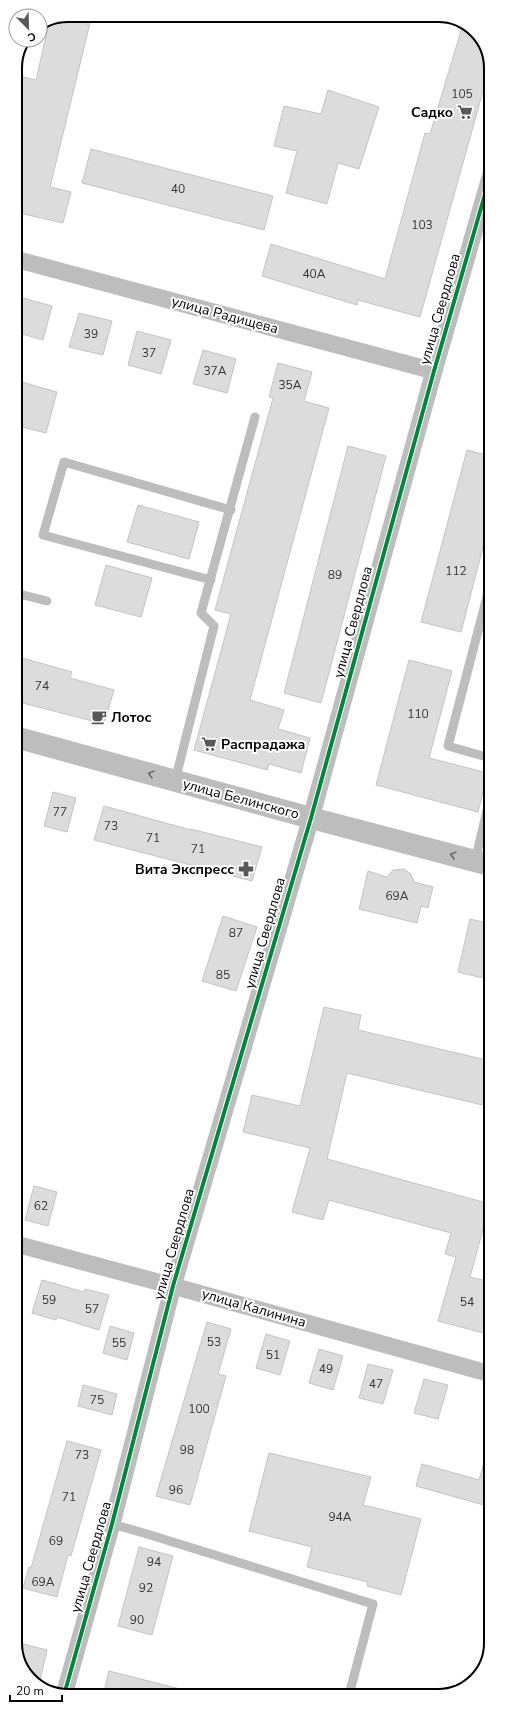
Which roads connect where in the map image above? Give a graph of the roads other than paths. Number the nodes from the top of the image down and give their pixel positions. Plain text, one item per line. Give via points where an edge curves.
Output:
1 (484, 198) edge
2 (22, 261) edge
3 (434, 371) junction
4 (255, 418) dead end
5 (231, 510) junction
6 (211, 580) junction
7 (22, 595) edge
8 (47, 601) dead end
9 (484, 608) edge
10 (22, 739) edge
11 (484, 756) edge
12 (175, 781) junction
13 (311, 818) junction
14 (483, 863) edge
15 (22, 1246) edge
16 (173, 1286) junction
17 (484, 1372) edge
18 (112, 1524) junction
19 (66, 1689) edge
20 (351, 1689) edge

1 - 3 street, улица Свердлова
2 - 3 street, улица Радищева
3 - 13 street, улица Свердлова
4 - 5 lane
5 - 6 lane
5 - 6 lane via 64,462 44,535
6 - 12 lane via 202,613 214,626
7 - 8 lane
9 - 11 lane via 448,746
12 -> 10 street, улица Белинского
12 - 13 street, улица Белинского
14 -> 13 street, улица Белинского
13 - 16 street, улица Свердлова
15 - 16 street, улица Калинина
16 - 17 street, улица Калинина
16 - 18 street, улица Свердлова
18 - 19 street, улица Свердлова
18 - 20 lane via 373,1604

